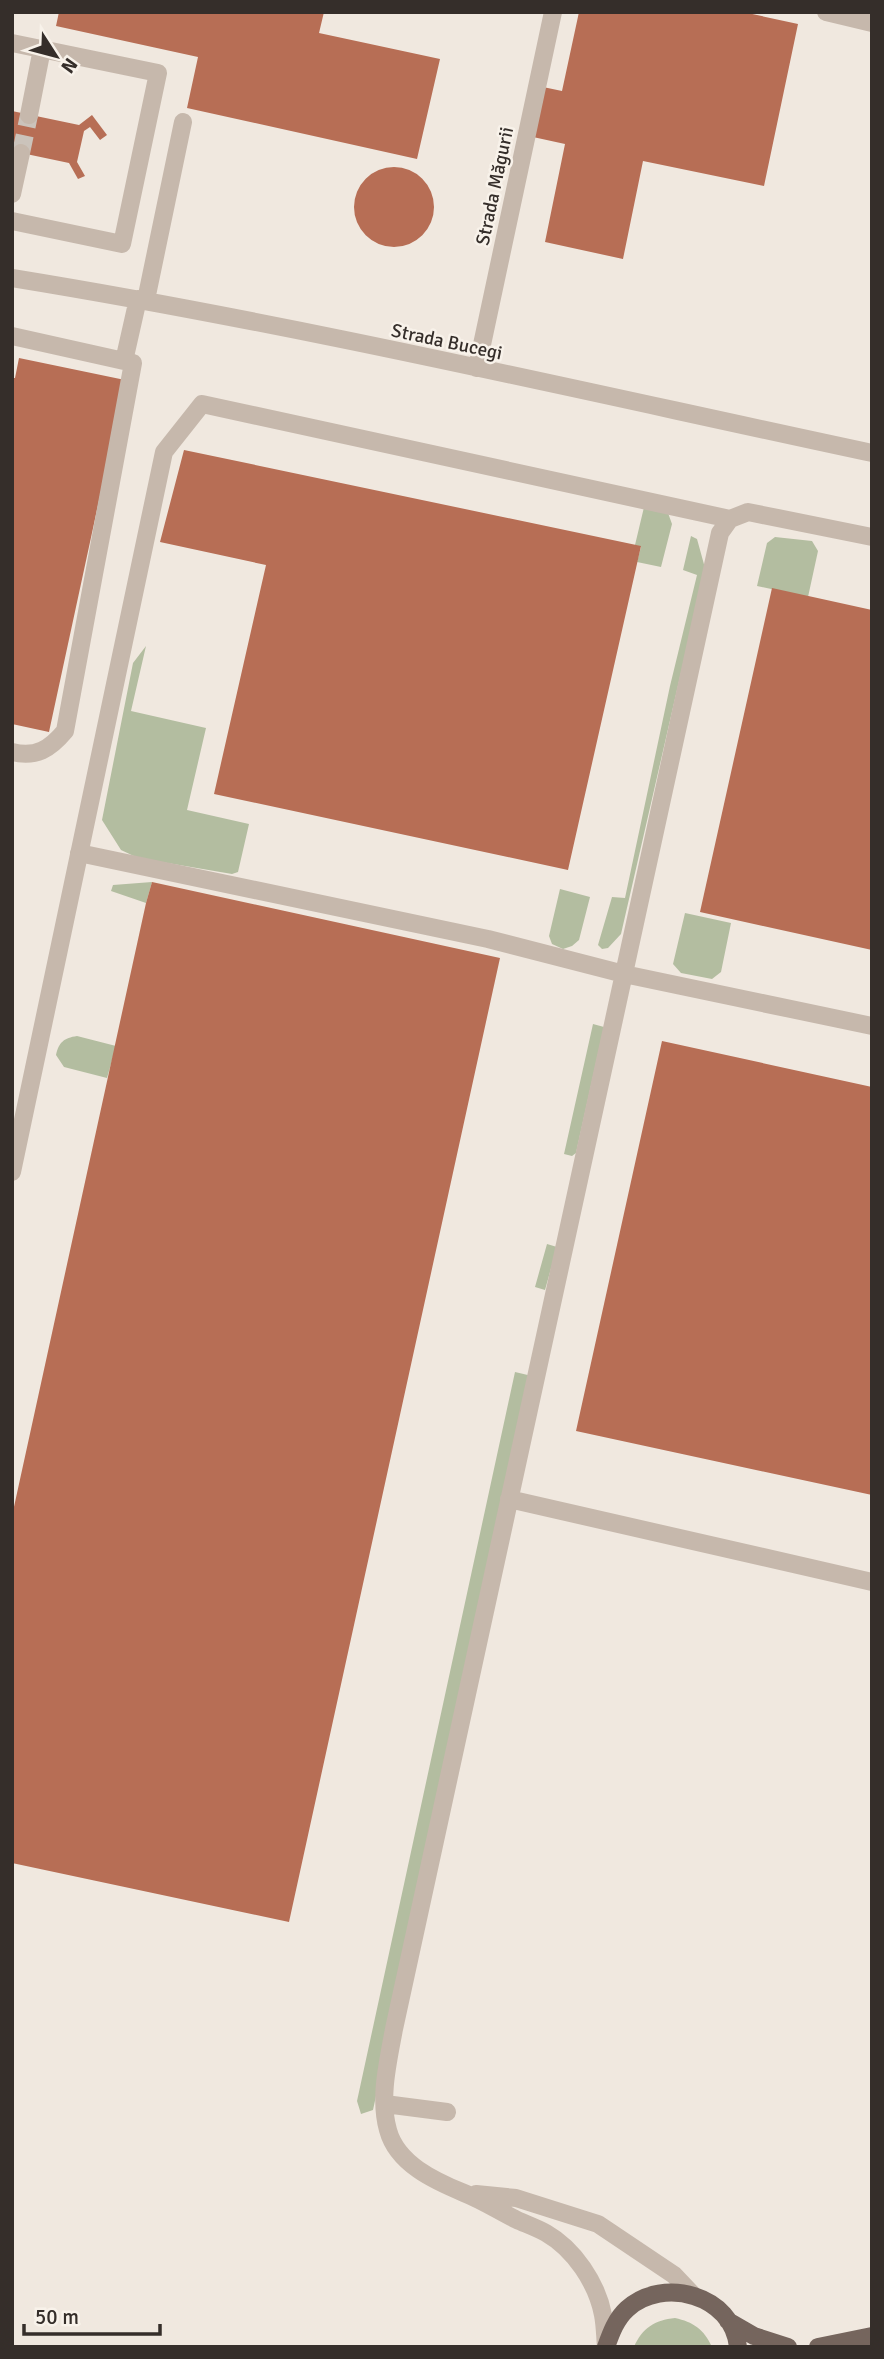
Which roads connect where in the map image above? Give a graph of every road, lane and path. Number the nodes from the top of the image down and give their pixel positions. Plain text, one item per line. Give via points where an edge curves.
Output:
1 (553, 12) edge
2 (826, 12) edge
3 (872, 23) edge
4 (12, 43) edge
5 (42, 49) junction
6 (29, 115) tunnel mouth
7 (183, 122) dead end
8 (21, 153) tunnel mouth
9 (12, 194) edge
10 (12, 221) edge
11 (12, 278) edge
12 (142, 299) junction
13 (12, 336) edge
14 (124, 360) junction
15 (477, 368) junction
16 (872, 453) edge
17 (730, 519) junction
18 (872, 537) edge
19 (12, 752) edge
20 (79, 853) junction
21 (624, 974) junction
22 (872, 1026) edge
23 (12, 1172) edge
24 (509, 1499) junction
25 (872, 1581) edge
26 (385, 2104) junction
27 (447, 2112) dead end
28 (465, 2193) junction
29 (692, 2294) junction
30 (729, 2321) junction
31 (872, 2336) edge
32 (606, 2347) edge
33 (738, 2347) edge
34 (788, 2347) edge
35 (818, 2347) edge

1 - 15 street, Strada Măgurii
2 - 3 street
4 - 5 street
5 - 6 street
5 - 10 street via 158,73 122,244
7 - 12 street
8 - 9 street
11 - 12 street, Strada Bucegi
12 - 14 street
12 - 15 street, Strada Bucegi
13 - 14 street
14 - 19 street via 133,363 65,731 52,747 33,755
15 - 16 street, Strada Bucegi
17 - 18 street via 748,512
17 - 20 street via 202,404 164,452
17 - 21 street via 720,533
20 - 21 street via 488,939
20 - 23 street
21 - 22 street
21 - 24 street
24 - 25 street
24 - 26 street via 394,2029
26 - 27 street
26 - 28 street via 388,2133 407,2160 443,2186
28 - 29 street via 516,2198 597,2224 674,2275
28 - 32 street via 548,2234 577,2260 595,2290
29 - 30 main road
29 - 32 main road via 647,2297 628,2309 613,2327
30 - 33 main road
30 - 34 main road via 754,2336
31 - 35 main road

